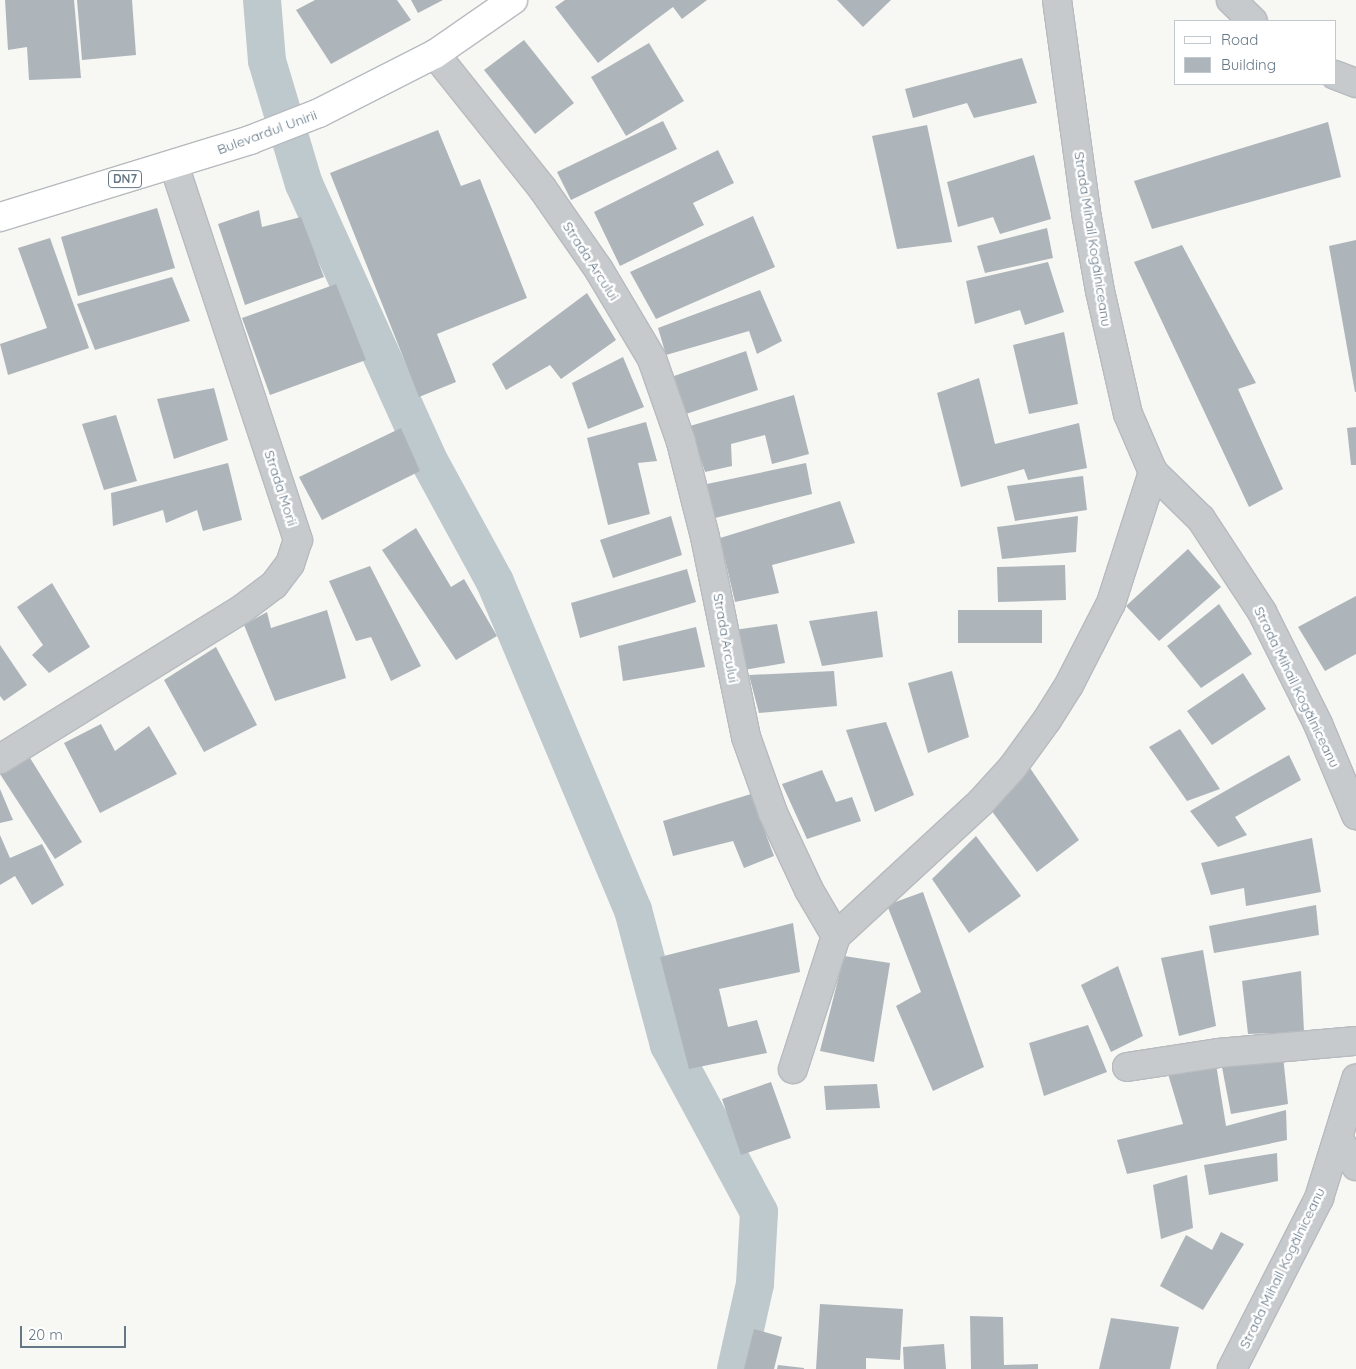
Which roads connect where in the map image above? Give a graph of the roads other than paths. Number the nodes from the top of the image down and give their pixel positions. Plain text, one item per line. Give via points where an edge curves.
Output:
1 (513, 0) edge
2 (1057, 0) edge
3 (1231, 0) edge
4 (1252, 20) edge
5 (435, 54) junction
6 (1336, 75) edge
7 (1356, 83) edge
8 (174, 164) junction
9 (0, 217) edge
10 (1153, 472) junction
11 (0, 759) edge
12 (1356, 815) edge
13 (836, 936) junction
14 (1356, 1041) edge
15 (1127, 1067) dead end
16 (793, 1069) dead end
17 (1356, 1079) edge
18 (1339, 1140) junction
19 (1356, 1166) edge
20 (1232, 1369) edge

1 - 5 main road, Bulevardul Unirii / DN7
2 - 10 street, Strada Mihail Kogălniceanu via 1100,291 1128,414
3 - 4 street
5 - 8 main road, Bulevardul Unirii / DN7 via 319,112 250,140
5 - 13 street, Strada Arcului via 542,188 599,270 652,359 681,442 705,537 746,737 773,813 809,890
6 - 7 street
8 - 9 main road, Bulevardul Unirii / DN7
8 - 11 street, Strada Morii via 298,540 290,564 274,585 242,610
10 - 12 street, Strada Mihail Kogălniceanu via 1201,519 1262,612 1318,724
10 - 13 street via 1111,603 1069,685 1012,768 981,802
13 - 16 street
14 - 15 street via 1218,1052
17 - 18 street, Strada Mihail Kogălniceanu
18 - 19 street
18 - 20 street, Strada Mihail Kogălniceanu via 1319,1198

